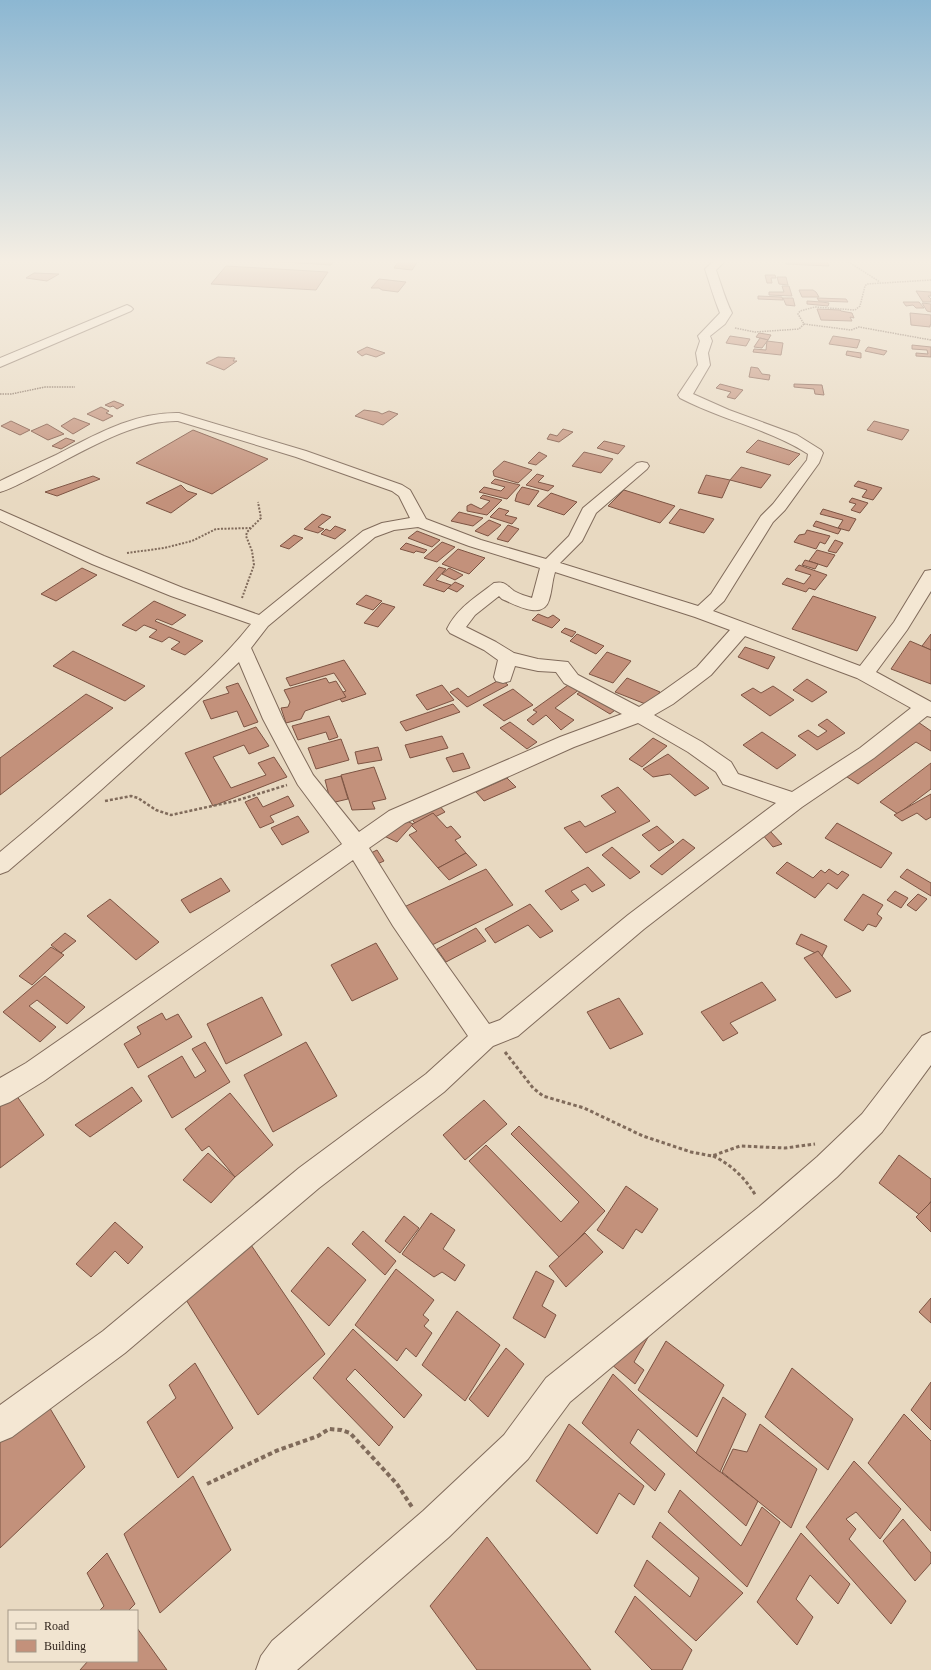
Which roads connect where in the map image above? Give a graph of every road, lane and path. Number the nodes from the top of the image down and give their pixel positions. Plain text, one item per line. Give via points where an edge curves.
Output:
1 (62, 337) edge
2 (704, 337) edge
3 (914, 337) edge
4 (931, 340) edge
5 (0, 363) edge
6 (75, 387) dead end
7 (0, 394) edge
8 (642, 466) dead end
9 (0, 487) edge
10 (258, 502) dead end
11 (0, 515) edge
12 (420, 522) junction
13 (250, 528) junction
14 (125, 554) dead end
15 (549, 564) junction
16 (931, 575) edge
17 (237, 613) junction
18 (701, 613) junction
19 (262, 622) junction
20 (741, 629) junction
21 (242, 648) junction
22 (508, 658) junction
23 (864, 674) junction
24 (503, 677) dead end
25 (928, 709) edge
26 (640, 715) junction
27 (305, 780) junction
28 (105, 801) dead end
29 (794, 801) junction
30 (356, 845) junction
31 (0, 865) edge
32 (488, 1036) junction
33 (931, 1044) edge
34 (0, 1092) edge
35 (821, 1142) dead end
36 (712, 1156) junction
37 (770, 1217) junction
38 (0, 1425) edge
39 (207, 1484) dead end
40 (436, 1524) junction
41 (275, 1670) edge

1 - 5 street
2 - 18 street via 706,341 702,353 704,365 685,395 727,415 793,439 816,453 810,466 767,519 718,597
3 - 4 path
6 - 7 path via 46,387
8 - 15 street via 589,511 576,538
9 - 12 street via 105,436 169,415 301,454 390,485 405,493
10 - 13 path via 261,518
11 - 17 street via 98,560
12 - 15 street via 475,543
12 - 19 street via 396,523 369,534
13 - 14 path via 216,529 192,541
13 - 17 path via 246,536 254,565
15 - 18 street
15 - 22 street via 540,602 536,606 508,595 500,587 459,621 456,629
16 - 23 street via 892,640
17 - 19 street
18 - 20 street
19 - 21 street
20 - 23 street
20 - 26 street via 704,671 666,700
21 - 27 street via 273,719
21 - 31 street via 60,815
22 - 24 street
22 - 26 street via 561,666 571,679
23 - 25 street
25 - 29 street via 867,754
26 - 29 street via 724,767 730,779
26 - 30 street via 567,742 397,817
27 - 28 path via 171,815 130,796
27 - 30 street
29 - 32 street via 636,922 509,1028
30 - 32 street via 401,919
30 - 34 street via 35,1072
32 - 36 path via 543,1096 584,1108 643,1136 690,1152
32 - 38 street via 435,1083 309,1178 114,1342
33 - 37 street via 872,1123
35 - 36 path via 785,1148 740,1146
36 - 37 path via 724,1160 735,1169
37 - 40 street via 558,1390 516,1447
39 - 40 path via 276,1451 318,1436 328,1428 341,1430 350,1433 397,1484 408,1504 424,1518
40 - 41 street via 285,1654

